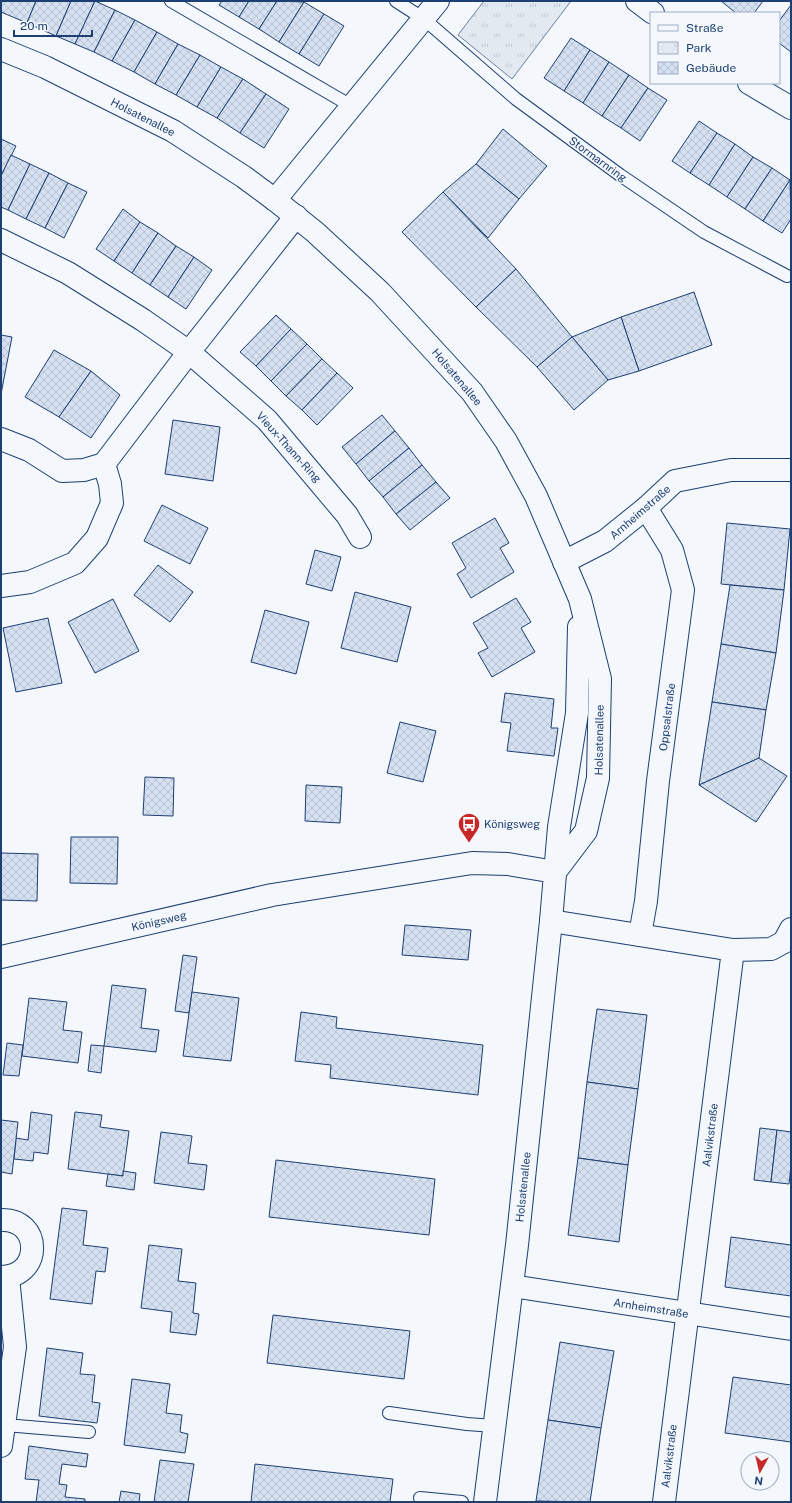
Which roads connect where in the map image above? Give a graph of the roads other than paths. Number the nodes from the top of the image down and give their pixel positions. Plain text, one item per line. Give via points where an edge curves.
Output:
1 (171, 1) edge
2 (396, 1) edge
3 (438, 1) edge
4 (637, 1) edge
5 (652, 12) edge
6 (424, 20) junction
7 (1, 49) edge
8 (751, 84) edge
9 (353, 107) junction
10 (791, 108) edge
11 (276, 200) junction
12 (296, 216) junction
13 (1, 240) edge
14 (787, 276) dead end
15 (189, 352) junction
16 (1, 439) edge
17 (104, 464) junction
18 (791, 470) edge
19 (646, 508) junction
20 (360, 537) dead end
21 (564, 562) junction
22 (1, 586) edge
23 (580, 599) junction
24 (555, 872) junction
25 (551, 921) junction
26 (791, 929) edge
27 (640, 935) junction
28 (733, 950) junction
29 (1, 957) edge
30 (1, 1220) edge
31 (5, 1277) edge
32 (512, 1286) junction
33 (687, 1313) junction
34 (791, 1329) edge
35 (389, 1414) dead end
36 (5, 1425) junction
37 (494, 1426) junction
38 (89, 1432) dead end
39 (1, 1446) edge
40 (420, 1498) dead end
41 (462, 1502) edge
42 (485, 1502) edge
43 (664, 1502) edge

1 - 9 lane
2 - 6 lane, Stormarnring
3 - 6 street
4 - 5 street
6 - 9 street
6 - 14 lane, Stormarnring via 516,98 620,175 704,232
7 - 11 street, Holsatenallee via 45,67 172,131
8 - 10 street
9 - 11 street
11 - 12 street, Holsatenallee
12 - 15 street
12 - 21 street, Holsatenallee via 380,292 472,392 506,441 536,496
13 - 15 street via 68,273
15 - 17 street
15 - 20 street, Vieux-Thann-Ring via 267,420 347,515
16 - 17 street via 29,450 62,470 84,470
17 - 22 street via 112,504 97,538 75,564 30,582
18 - 19 street, Arnheimstraße via 731,470 675,481
19 - 21 street, Arnheimstraße via 605,542
19 - 27 street, Oppsalstraße via 672,550 683,590
21 - 23 street, Holsatenallee
23 - 24 street, Holsatenallee via 577,713 559,827
23 - 24 street, Holsatenallee via 600,679 598,778 586,831
24 - 25 street, Holsatenallee
24 - 29 street, Königsweg via 508,864 472,863 272,895
25 - 27 street
25 - 32 street, Holsatenallee
26 - 28 street via 784,942 771,949
27 - 28 street
28 - 33 street, Aalvikstraße
30 - 31 street via 17,1223 25,1229 32,1245 32,1254 24,1269
31 - 36 street via 15,1347
32 - 33 street, Arnheimstraße
32 - 37 street, Holsatenallee
33 - 34 street, Arnheimstraße
33 - 43 street, Aalvikstraße
35 - 37 lane
36 - 38 lane
36 - 39 street
37 - 42 street, Holsatenallee
40 - 41 lane

